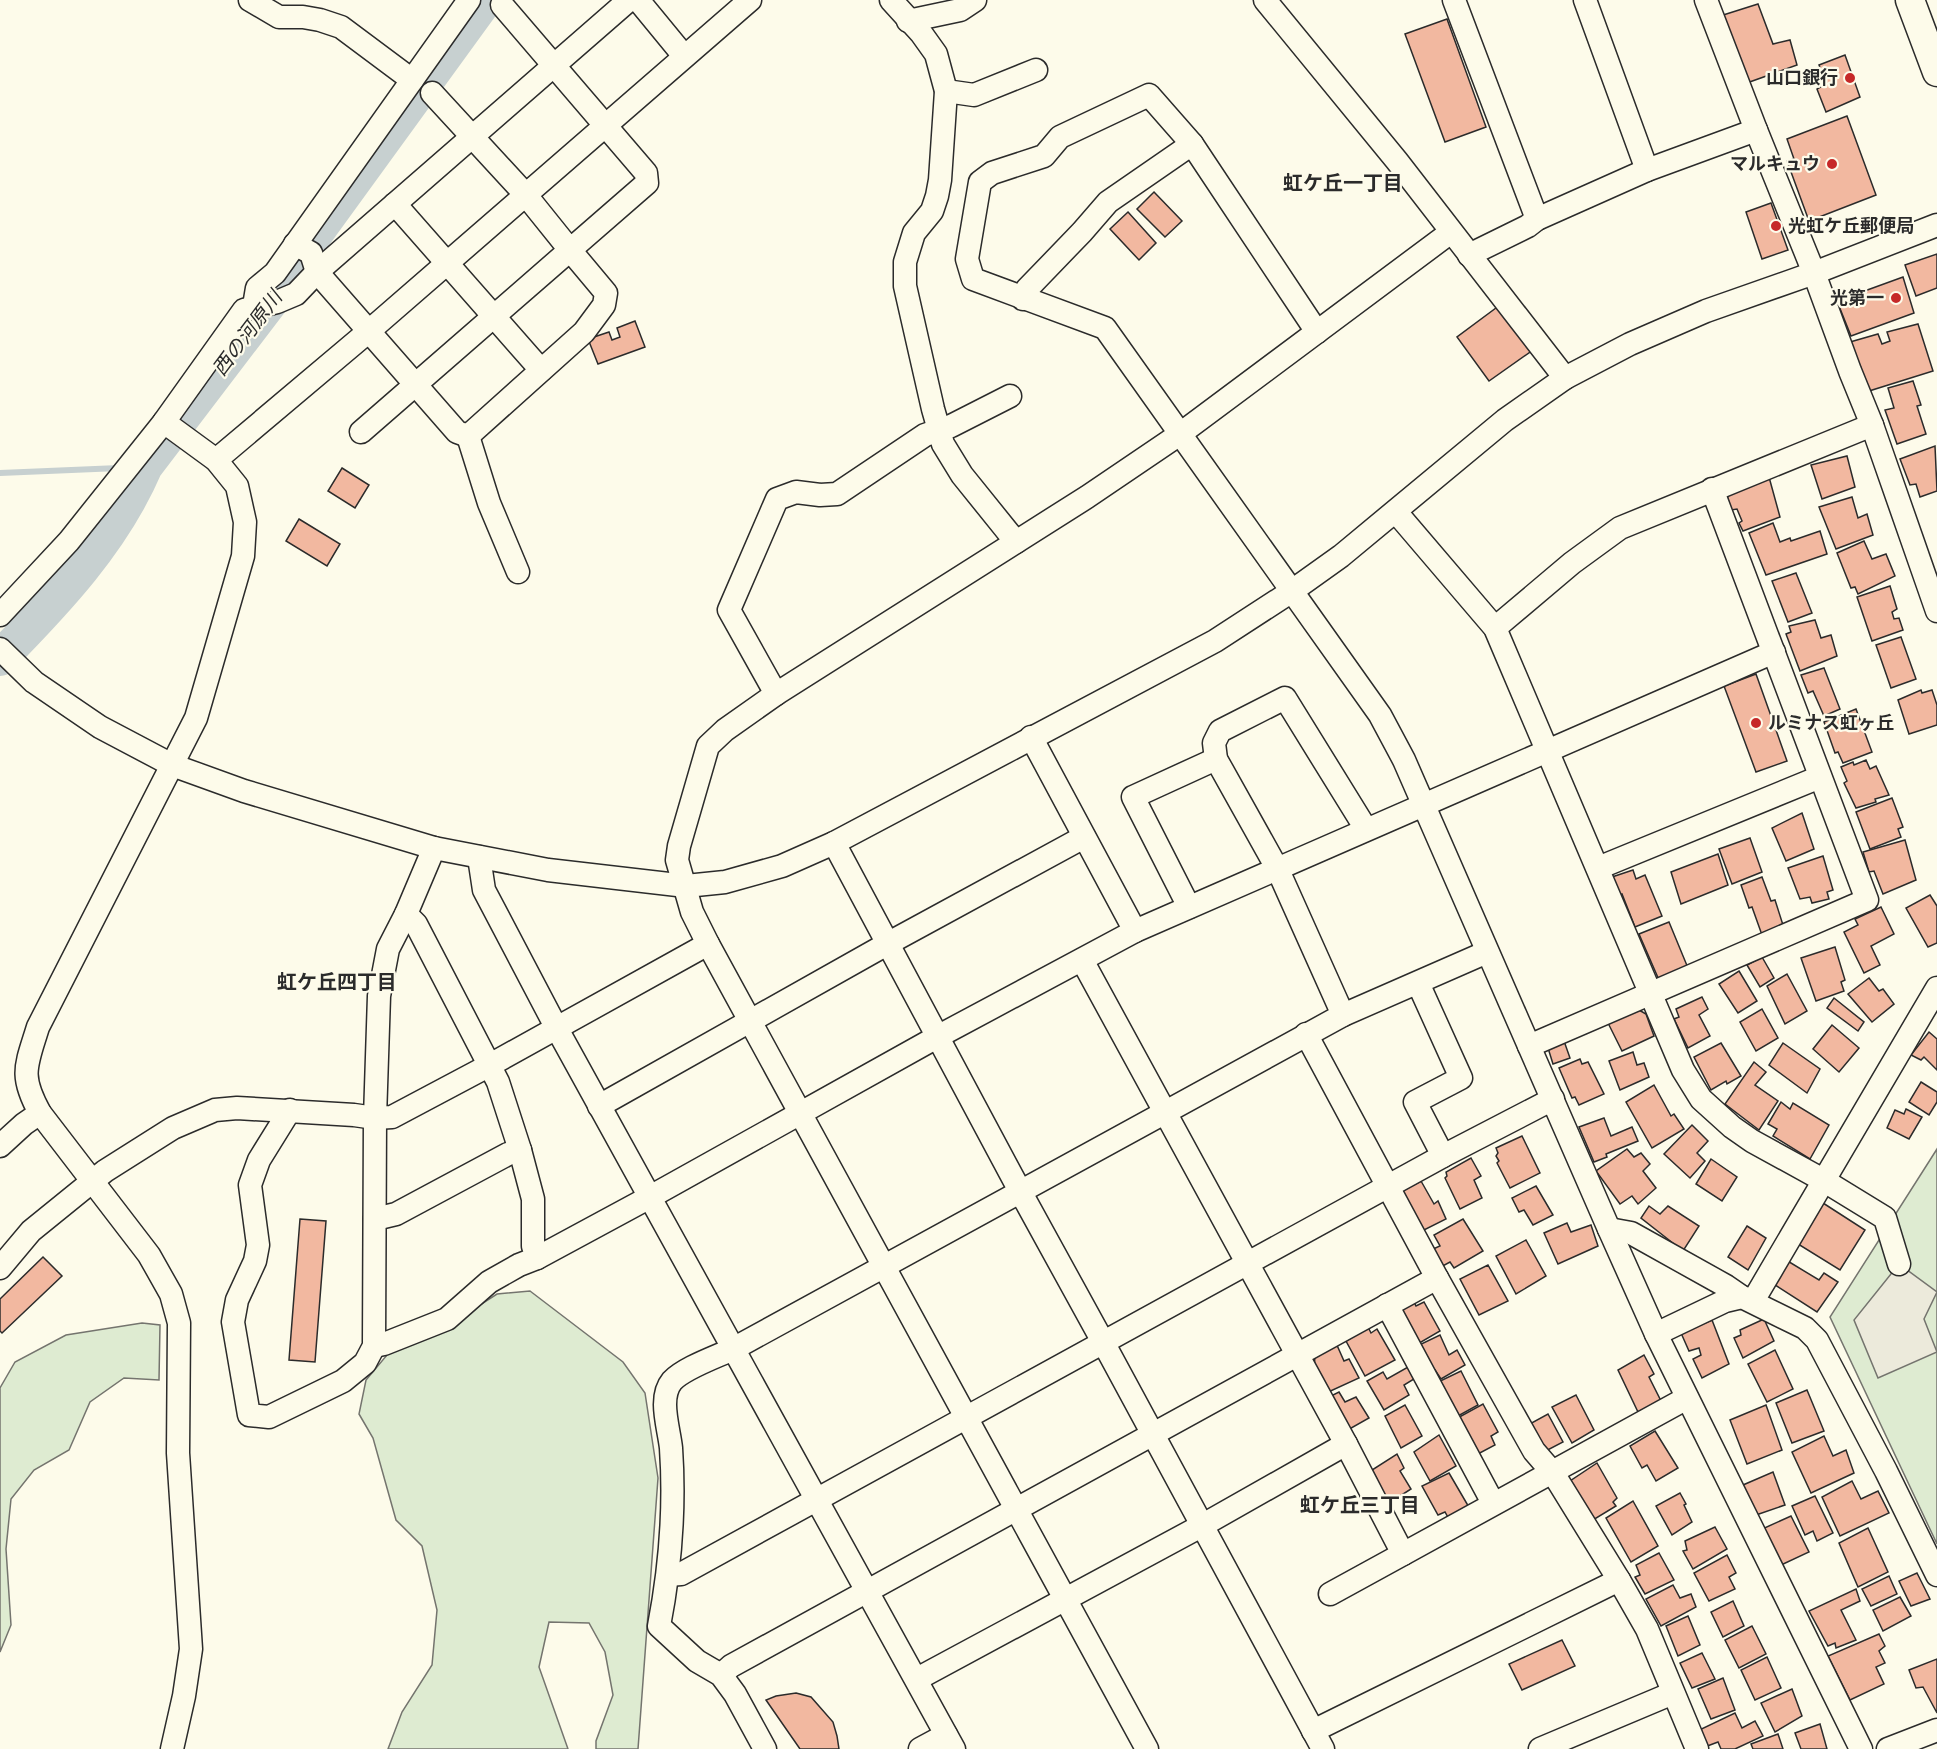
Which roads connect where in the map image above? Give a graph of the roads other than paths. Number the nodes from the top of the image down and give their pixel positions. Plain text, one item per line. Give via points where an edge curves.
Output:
1 (250, 0) edge
2 (469, 0) edge
3 (629, 0) edge
4 (638, 0) edge
5 (750, 0) edge
6 (891, 0) edge
7 (975, 0) edge
8 (1265, 0) edge
9 (1454, 0) edge
10 (1585, 0) edge
11 (1706, 0) edge
12 (1910, 0) edge
13 (502, 5) dead end
14 (908, 21) junction
15 (684, 56) junction
16 (554, 67) junction
17 (1036, 70) dead end
18 (1937, 72) edge
19 (412, 80) junction
20 (946, 91) junction
21 (432, 93) dead end
22 (606, 125) junction
23 (1756, 130) junction
24 (472, 136) junction
25 (1192, 144) junction
26 (1647, 170) junction
27 (525, 194) junction
28 (937, 196) junction
29 (395, 204) junction
30 (974, 206) junction
31 (1537, 219) junction
32 (1937, 225) edge
33 (1451, 232) junction
34 (570, 250) junction
35 (306, 254) junction
36 (1469, 255) junction
37 (446, 264) junction
38 (1814, 273) junction
39 (1023, 299) junction
40 (264, 304) junction
41 (493, 316) junction
42 (369, 331) junction
43 (1317, 332) junction
44 (541, 370) junction
45 (1565, 378) junction
46 (416, 383) junction
47 (1010, 396) dead end
48 (164, 422) junction
49 (1872, 425) junction
50 (938, 430) junction
51 (361, 432) dead end
52 (1180, 434) junction
53 (468, 436) junction
54 (216, 460) junction
55 (1712, 489) junction
56 (1396, 512) junction
57 (1016, 542) junction
58 (518, 572) dead end
59 (1292, 591) junction
60 (1937, 611) edge
61 (0, 615) edge
62 (1495, 628) junction
63 (0, 649) edge
64 (1774, 652) junction
65 (776, 694) junction
66 (1030, 737) junction
67 (1547, 751) junction
68 (1216, 759) junction
69 (172, 765) junction
70 (1820, 777) junction
71 (1422, 804) junction
72 (1366, 829) junction
73 (1084, 837) junction
74 (834, 843) junction
75 (435, 848) junction
76 (479, 857) junction
77 (1598, 868) junction
78 (1278, 870) junction
79 (686, 886) junction
80 (1189, 907) junction
81 (406, 914) junction
82 (1135, 931) junction
83 (708, 944) junction
84 (887, 944) junction
85 (1487, 952) junction
86 (1082, 960) junction
87 (1418, 983) junction
88 (1937, 988) edge
89 (1651, 994) junction
90 (1343, 1015) junction
91 (750, 1022) junction
92 (556, 1028) junction
93 (1306, 1034) junction
94 (937, 1037) junction
95 (1529, 1046) junction
96 (490, 1065) junction
97 (1553, 1099) junction
98 (599, 1106) junction
99 (291, 1110) junction
100 (40, 1113) junction
101 (801, 1113) junction
102 (1166, 1113) junction
103 (375, 1118) junction
104 (0, 1146) edge
105 (520, 1150) junction
106 (1443, 1156) junction
107 (1823, 1180) junction
108 (92, 1181) junction
109 (1389, 1186) junction
110 (1020, 1191) junction
111 (650, 1197) junction
112 (375, 1219) junction
113 (1609, 1229) junction
114 (537, 1258) junction
115 (1899, 1264) dead end
116 (1246, 1265) junction
117 (883, 1266) junction
118 (0, 1268) edge
119 (1437, 1278) junction
120 (1747, 1299) junction
121 (1387, 1305) junction
122 (1656, 1334) junction
123 (1104, 1342) junction
124 (374, 1346) junction
125 (733, 1349) junction
126 (1297, 1355) junction
127 (1686, 1398) junction
128 (966, 1417) junction
129 (1154, 1435) junction
130 (1346, 1444) junction
131 (1553, 1473) junction
132 (816, 1500) junction
133 (1493, 1503) junction
134 (1016, 1508) junction
135 (1203, 1525) junction
136 (1403, 1554) junction
137 (668, 1575) junction
138 (1937, 1575) edge
139 (1619, 1580) junction
140 (867, 1590) junction
141 (1330, 1594) dead end
142 (1066, 1599) junction
143 (721, 1675) junction
144 (917, 1679) junction
145 (1673, 1693) junction
146 (1937, 1730) edge
147 (1318, 1740) edge
148 (950, 1742) edge
149 (1146, 1748) edge
150 (172, 1749) edge
151 (765, 1749) edge
152 (920, 1749) edge
153 (1540, 1749) edge
154 (1697, 1749) edge
155 (1860, 1749) edge
156 (1888, 1749) edge

1 - 19 street via 279,17 320,20 341,27
2 - 19 street
3 - 16 street
4 - 15 street
5 - 15 street
6 - 14 street
7 - 14 street via 960,10
8 - 33 street
9 - 31 street
10 - 26 street
11 - 23 street
12 - 18 main road
13 - 16 street
14 - 20 street via 936,54
15 - 22 street
16 - 22 street
16 - 24 street
17 - 20 street via 974,95
19 - 35 street via 337,188
20 - 28 street
21 - 24 street
22 - 27 street
22 - 34 street via 646,173 647,183
23 - 26 street
23 - 38 street
24 - 27 street
24 - 29 street
25 - 30 street via 1149,95 1060,137 1044,156 992,173 980,182
25 - 39 street via 1108,202 1027,289
25 - 43 street
26 - 31 street
27 - 34 street
27 - 37 street
28 - 30 street
28 - 50 street via 932,211 914,233 904,262 905,286
29 - 35 street
29 - 37 street
30 - 39 street via 967,258 973,279
31 - 36 street
32 - 38 street
33 - 36 street
33 - 43 street
34 - 41 street
34 - 44 street via 606,293 604,305 584,332
35 - 40 street via 296,294
35 - 40 street via 257,288
35 - 42 street
36 - 45 street
37 - 41 street
37 - 42 street
38 - 45 street via 1706,311
38 - 49 street
39 - 52 street via 1105,328
40 - 48 street via 244,310
41 - 44 street
41 - 46 street
42 - 46 street
42 - 54 street
43 - 52 street
44 - 53 street
45 - 56 street via 1505,420
46 - 51 street
46 - 53 street via 457,432
47 - 50 street
48 - 54 street
48 - 61 street via 69,541
49 - 55 street
49 - 60 street
50 - 57 street via 962,475
50 - 65 street via 837,494 796,492 777,499 729,610
52 - 57 street
52 - 59 street
53 - 58 street via 489,503
54 - 69 street via 237,486 245,522 243,556 196,718
55 - 62 street via 1620,528
55 - 64 street
56 - 59 street
56 - 62 street
57 - 65 street
59 - 66 street via 1215,641
59 - 71 street via 1380,715
62 - 67 street
63 - 69 street via 34,682 100,728
64 - 67 street
64 - 70 street
65 - 79 street via 708,746 678,853
66 - 73 street
66 - 74 street
67 - 71 street
67 - 77 street
68 - 72 street via 1214,743 1220,731 1285,698
68 - 78 street
68 - 80 street via 1133,796
69 - 75 street via 244,791
69 - 100 street via 38,1027 26,1068 29,1093
70 - 77 street
70 - 89 street via 1867,900
71 - 72 street
71 - 85 street
72 - 78 street
73 - 82 street
73 - 84 street
74 - 79 street via 782,866 725,882
74 - 84 street
75 - 76 street
75 - 81 street
76 - 79 street via 548,870
76 - 92 street via 484,891
77 - 89 street
78 - 80 street
78 - 90 street
79 - 83 street via 692,912
80 - 82 street
81 - 96 street via 416,924
81 - 103 street via 388,949 379,996
82 - 86 street
83 - 91 street
83 - 92 street
84 - 91 street
84 - 94 street
85 - 87 street
85 - 95 street
86 - 94 street
86 - 102 street
87 - 90 street
87 - 106 street via 1461,1078 1416,1102
88 - 107 street
89 - 95 street
89 - 107 street via 1683,1070 1701,1099 1752,1141
90 - 93 street
91 - 98 street
91 - 101 street
92 - 96 street
92 - 98 street
93 - 102 street
93 - 109 street
94 - 101 street
94 - 110 street
95 - 97 street
96 - 103 street via 392,1117
96 - 105 street
97 - 106 street
97 - 113 street
98 - 111 street
99 - 103 street
99 - 108 street via 215,1110 174,1128
99 - 124 street via 259,1160 250,1185 258,1245 237,1300 233,1323 249,1415 269,1417 343,1381 365,1363
100 - 104 street
100 - 108 street
101 - 111 street
101 - 117 street
102 - 110 street
102 - 116 street
103 - 112 street
105 - 112 street via 396,1214
105 - 114 street via 533,1198 533,1246
106 - 109 street
107 - 115 street via 1885,1218
107 - 120 street
108 - 118 street via 31,1230
108 - 150 street via 149,1256 171,1294 179,1323 178,1453 191,1649
109 - 116 street
109 - 119 street
110 - 117 street
110 - 123 street
111 - 114 street
111 - 125 street
112 - 124 street
113 - 120 street via 1631,1233
113 - 122 street
114 - 124 street via 489,1282 447,1319
116 - 123 street
116 - 126 street
117 - 125 street
117 - 128 street
119 - 121 street
119 - 131 street via 1534,1451
120 - 122 street via 1725,1301
120 - 138 street via 1805,1328 1817,1340
121 - 126 street
121 - 133 street
122 - 127 street
123 - 128 street
123 - 129 street
125 - 132 street
125 - 137 street via 684,1373 672,1382 665,1398 671,1449
126 - 129 street
126 - 130 street
127 - 131 street
127 - 155 street
128 - 132 street
128 - 134 street
129 - 134 street
129 - 135 street
130 - 135 street
130 - 136 street
131 - 133 street
131 - 139 street
132 - 137 street via 681,1574
132 - 140 street
133 - 136 street
134 - 140 street
134 - 142 street
135 - 142 street
135 - 147 street
136 - 141 street
137 - 143 street via 659,1626 697,1661
139 - 145 street via 1647,1629
139 - 147 street
140 - 143 street
140 - 144 street
142 - 144 street
142 - 149 street
143 - 151 street
144 - 148 street
145 - 153 street
145 - 154 street
146 - 156 street
148 - 152 street

